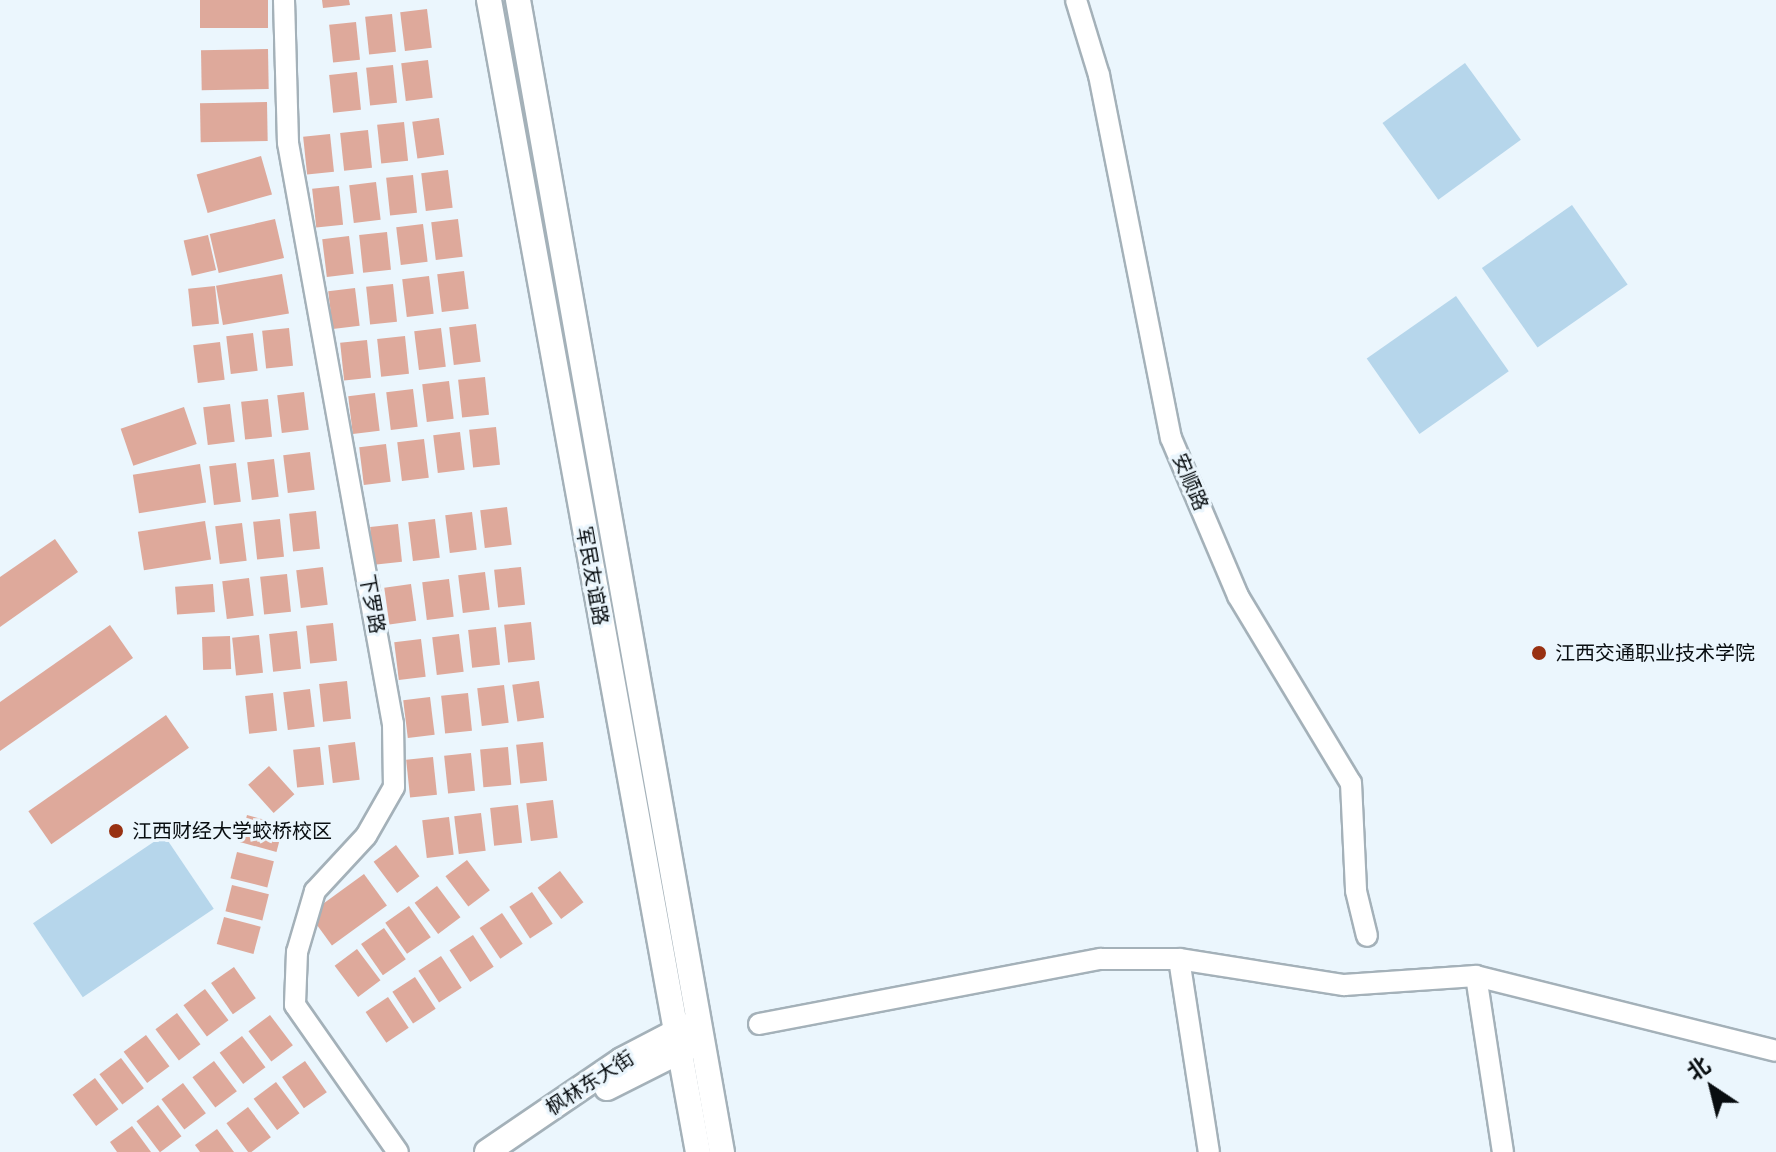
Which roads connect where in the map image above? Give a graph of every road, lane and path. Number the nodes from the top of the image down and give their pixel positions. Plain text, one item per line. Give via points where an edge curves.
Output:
1 (284, 0) edge
2 (489, 0) edge
3 (518, 0) edge
4 (1076, 0) edge
5 (1367, 936) dead end
6 (1179, 959) junction
7 (1476, 976) junction
8 (759, 1024) dead end
9 (688, 1037) junction
10 (1776, 1051) edge
11 (398, 1152) edge
12 (487, 1152) edge
13 (512, 1152) edge
14 (698, 1152) edge
15 (722, 1152) edge
16 (1209, 1152) edge
17 (1503, 1152) edge

1 - 11 street, 下罗路 via 288,143 394,742 394,787 366,836 315,891 297,952 295,1005
2 - 9 street, 军民友谊路
3 - 9 street, 军民友谊路
4 - 5 street, 安顺路 via 1099,75 1171,438 1238,596 1351,783 1356,891
6 - 7 street via 1344,985
6 - 8 street via 1101,959
6 - 16 street
7 - 10 street
7 - 17 street
9 - 12 street, 枫林东大街 via 622,1060
9 - 13 street, 枫林东大街
9 - 14 street, 军民友谊路
9 - 15 street, 军民友谊路

